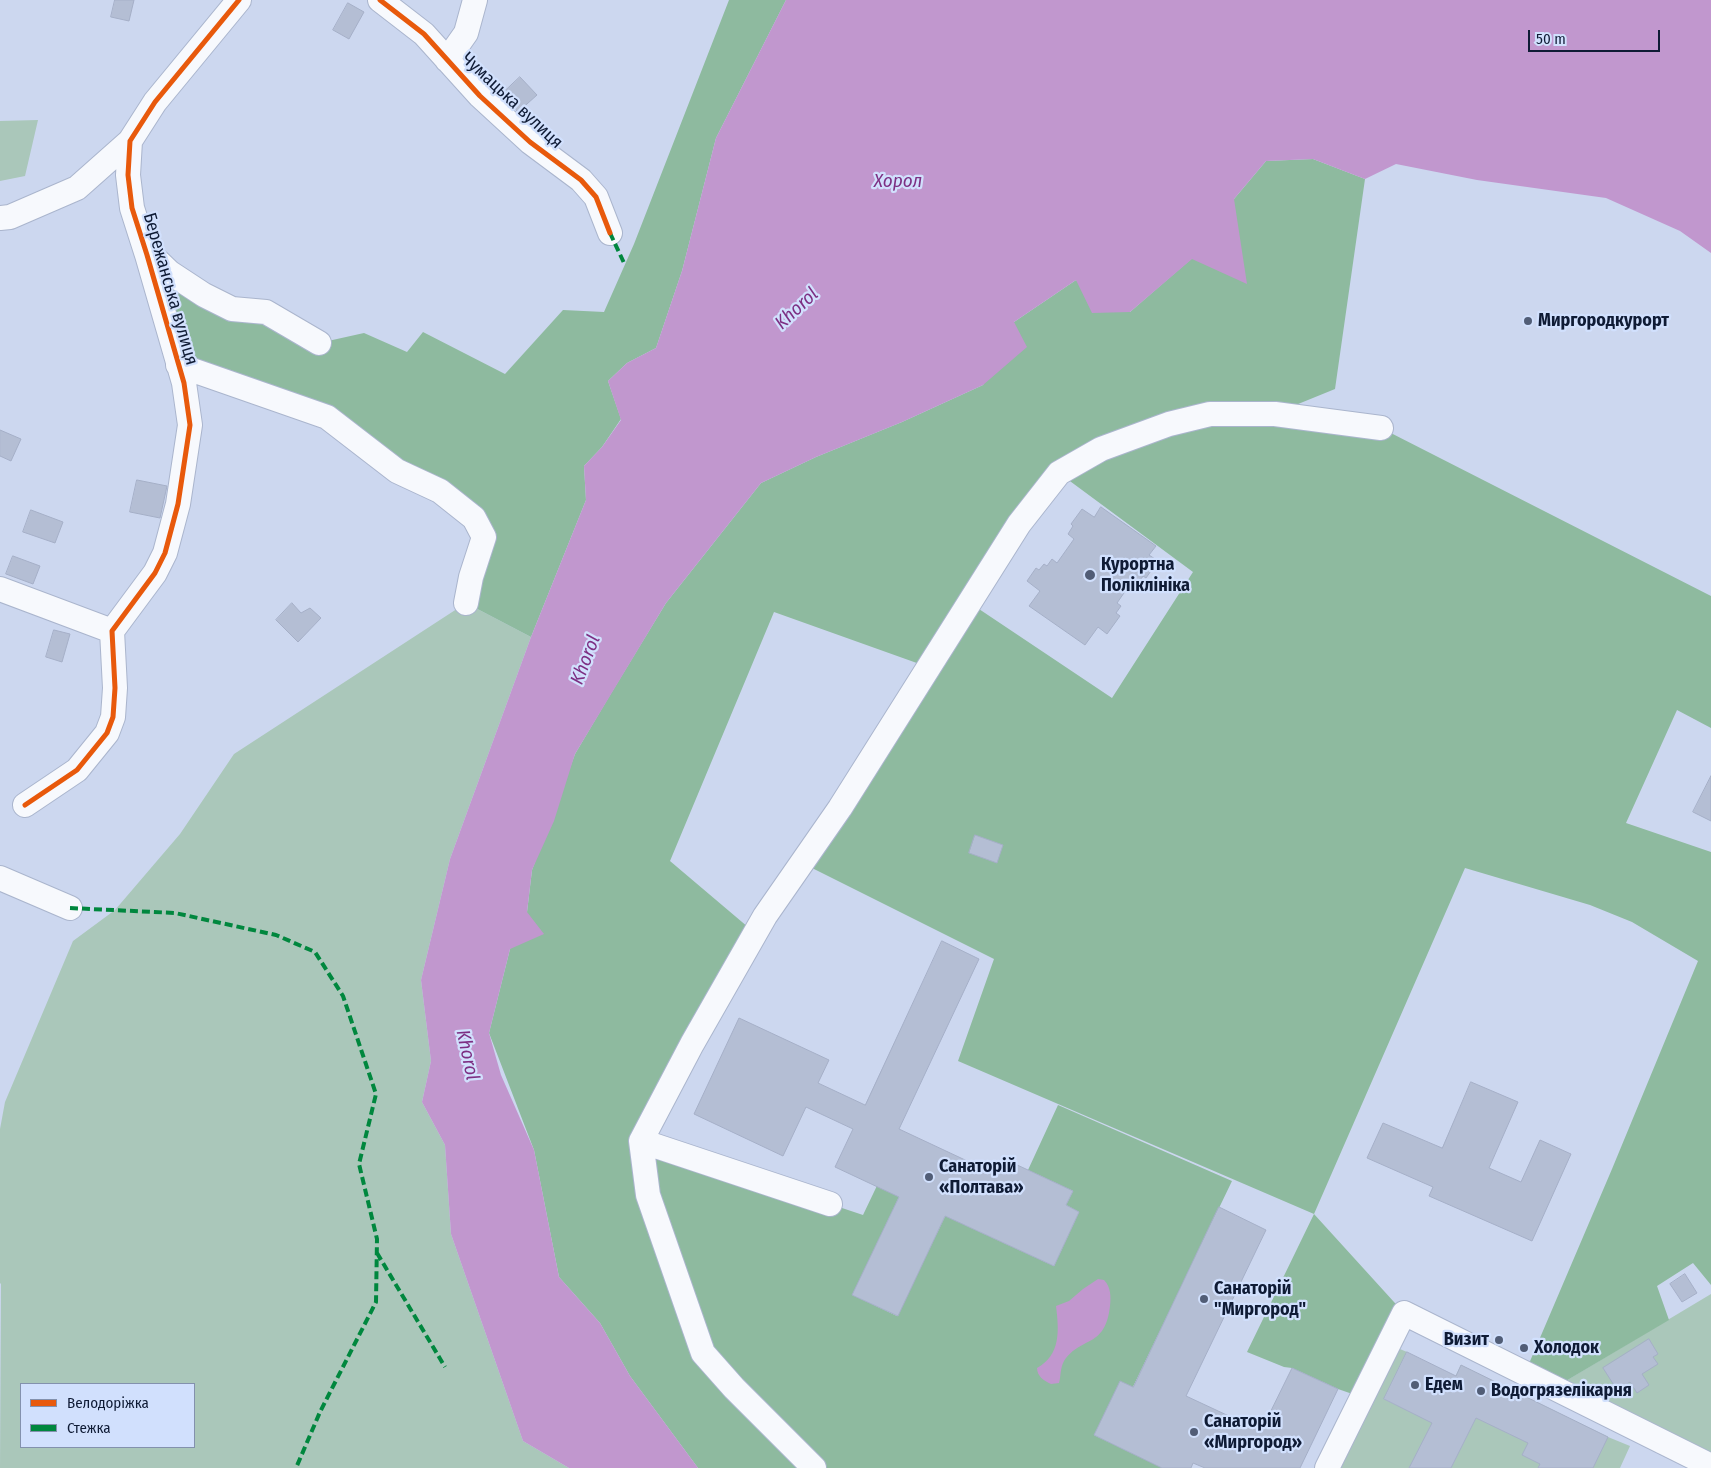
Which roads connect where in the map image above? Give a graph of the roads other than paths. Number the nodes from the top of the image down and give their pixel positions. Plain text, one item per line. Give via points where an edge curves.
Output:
1 (239, 0) edge
2 (380, 0) edge
3 (475, 0) edge
4 (447, 60) junction
5 (130, 141) junction
6 (0, 218) edge
7 (610, 233) dead end
8 (145, 249) junction
9 (319, 343) dead end
10 (178, 364) junction
11 (1380, 428) dead end
12 (0, 589) edge
13 (466, 603) dead end
14 (112, 631) junction
15 (25, 805) dead end
16 (0, 878) edge
17 (70, 908) dead end
18 (641, 1141) junction
19 (830, 1204) dead end
20 (1711, 1466) edge
21 (814, 1468) edge
22 (1327, 1468) edge

1 - 5 street, Бережанська вулиця via 155,102
2 - 4 street, Чумацька вулиця via 424,34
3 - 4 street via 466,33
4 - 7 street, Чумацька вулиця via 530,142 581,180 596,197
5 - 6 street via 77,188 10,217
5 - 8 street, Бережанська вулиця via 128,175 132,208
8 - 9 street via 169,272 204,295 232,309 266,312
8 - 10 street, Бережанська вулиця
10 - 13 street via 327,417 397,471 440,490 474,518 484,537
10 - 14 street, Бережанська вулиця via 190,425 178,504 155,573
11 - 18 street via 1275,414 1210,414 1170,424 1101,449 1059,473 1019,524 840,808 765,916
12 - 14 street
14 - 15 street via 116,688 113,717 107,733 77,770
16 - 17 street
18 - 19 street
18 - 21 street via 648,1195 703,1353
20 - 22 street via 1404,1313

